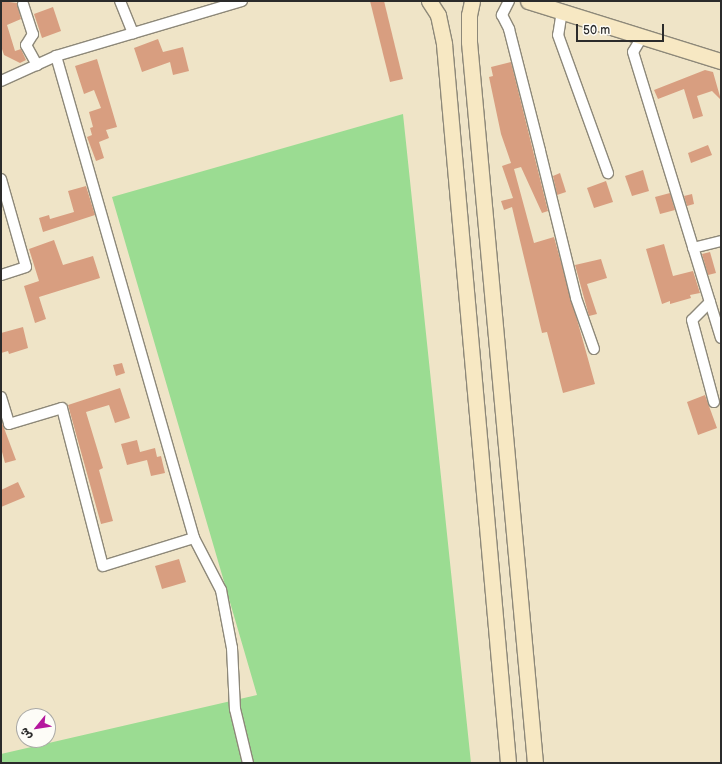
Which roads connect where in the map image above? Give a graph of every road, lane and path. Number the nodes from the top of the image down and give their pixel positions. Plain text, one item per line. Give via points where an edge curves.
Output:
1 (120, 1) edge
2 (242, 1) edge
3 (429, 1) edge
4 (472, 1) edge
5 (509, 1) edge
6 (528, 1) edge
7 (23, 4) dead end
8 (562, 12) junction
9 (133, 33) junction
10 (642, 37) junction
11 (56, 56) junction
12 (721, 62) edge
13 (37, 65) junction
14 (1, 81) edge
15 (608, 173) dead end
16 (1, 179) edge
17 (721, 241) edge
18 (693, 248) junction
19 (1, 275) edge
20 (710, 302) junction
21 (721, 338) edge
22 (594, 349) dead end
23 (1, 397) edge
24 (714, 402) dead end
25 (194, 538) junction
26 (248, 763) edge
27 (508, 763) edge
28 (535, 763) edge

1 - 9 street
2 - 9 street
3 - 27 main road via 438,15 444,44
4 - 28 main road via 469,15 470,42
5 - 22 street via 502,15 508,29 540,151 576,298
6 - 8 main road
7 - 13 street via 33,34 26,45
8 - 10 main road
8 - 15 street via 558,35
9 - 11 street
10 - 12 main road
10 - 18 street via 633,52
11 - 13 street
11 - 25 street
13 - 14 street
16 - 19 street via 26,267
17 - 18 street
18 - 20 street
20 - 21 street
20 - 24 street via 692,320
23 - 25 street via 9,424 62,408 103,566
25 - 26 street via 221,590 232,648 235,709

